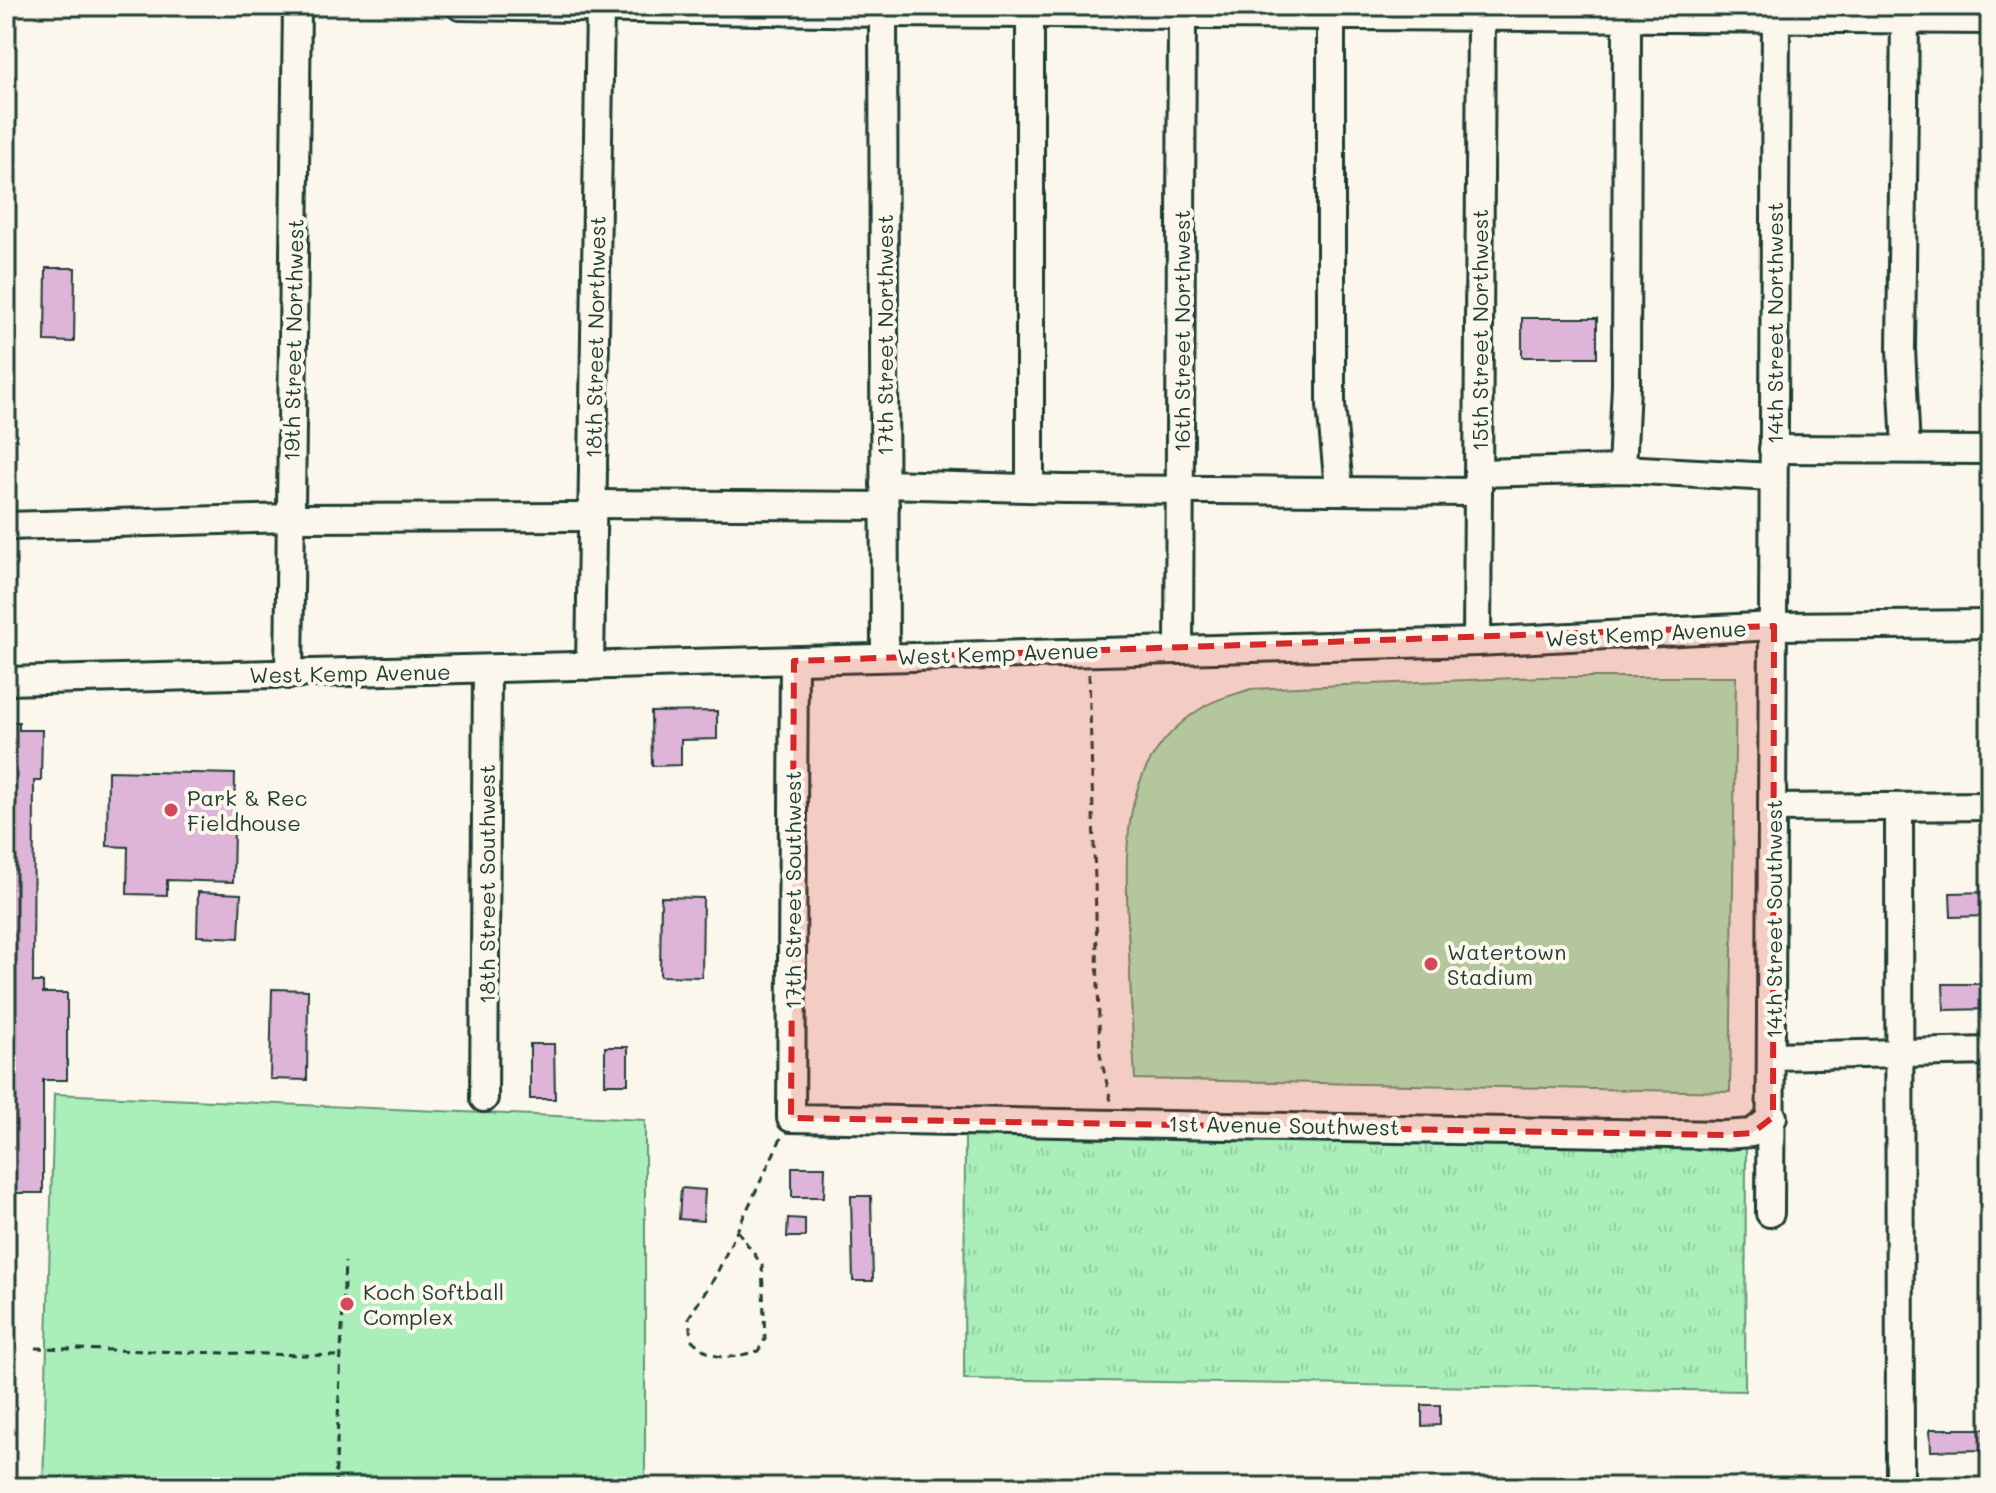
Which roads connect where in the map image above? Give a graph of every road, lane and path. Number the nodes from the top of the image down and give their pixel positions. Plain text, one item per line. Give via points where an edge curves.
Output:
1 (297, 6) edge
2 (460, 6) edge
3 (600, 7) edge
4 (883, 10) edge
5 (1030, 14) junction
6 (1782, 15) edge
7 (1182, 16) junction
8 (1331, 17) junction
9 (1481, 18) junction
10 (1627, 19) junction
11 (1905, 20) junction
12 (1990, 20) edge
13 (1773, 449) junction
14 (1906, 449) junction
15 (1990, 450) edge
16 (1622, 469) junction
17 (1773, 477) junction
18 (1478, 482) junction
19 (1030, 488) junction
20 (1339, 488) junction
21 (1180, 489) junction
22 (884, 495) junction
23 (592, 511) junction
24 (291, 518) junction
25 (6, 526) edge
26 (1990, 624) edge
27 (1774, 626) junction
28 (1477, 642) junction
29 (1179, 647) junction
30 (1088, 650) junction
31 (885, 656) junction
32 (794, 661) junction
33 (590, 666) junction
34 (487, 670) junction
35 (289, 675) junction
36 (6, 681) edge
37 (1990, 806) edge
38 (1772, 808) junction
39 (1899, 809) junction
40 (1990, 1051) edge
41 (1901, 1053) junction
42 (1773, 1056) junction
43 (484, 1098) dead end
44 (1773, 1117) junction
45 (791, 1118) junction
46 (1120, 1122) junction
47 (1770, 1213) dead end
48 (737, 1230) junction
49 (345, 1262) dead end
50 (35, 1348) dead end
51 (340, 1356) junction
52 (335, 1487) edge
53 (1900, 1487) edge

1 - 24 street, 19th Street Northwest
2 - 3 street
3 - 4 street
3 - 23 street, 18th Street Northwest
4 - 5 street
4 - 22 street, 17th Street Northwest
5 - 7 street
5 - 19 street
6 - 10 street
6 - 11 street
6 - 13 street, 14th Street Northwest
7 - 8 street
7 - 21 street, 16th Street Northwest
8 - 9 street
8 - 20 street via 1331,405
9 - 10 street
9 - 18 street, 15th Street Northwest
10 - 16 street
11 - 12 street
11 - 14 street via 1901,349
13 - 14 street
13 - 17 street, 14th Street Northwest
14 - 15 street
16 - 17 street
16 - 18 street
17 - 27 street, 14th Street Northwest
18 - 20 street
18 - 28 street, 15th Street Northwest
19 - 21 street
19 - 22 street
20 - 21 street
21 - 29 street, 16th Street Northwest
22 - 23 street
22 - 31 street, 17th Street Northwest
23 - 24 street
23 - 33 street, 18th Street Northwest
24 - 25 street
24 - 35 street, 19th Street Northwest
26 - 27 street, West Kemp Avenue
27 - 28 street, West Kemp Avenue
27 - 38 street, 14th Street Southwest
28 - 29 street, West Kemp Avenue
29 - 30 street, West Kemp Avenue
30 - 31 street, West Kemp Avenue
30 - 46 path via 1100,1054
31 - 32 street, West Kemp Avenue
32 - 33 street, West Kemp Avenue
32 - 45 street, 17th Street Southwest
33 - 34 street, West Kemp Avenue
34 - 35 street, West Kemp Avenue
34 - 43 street, 18th Street Southwest
35 - 36 street, West Kemp Avenue
37 - 39 street
38 - 39 street
38 - 42 street, 14th Street Southwest
39 - 41 street
40 - 41 street
41 - 42 street
41 - 53 street
42 - 44 street, 14th Street Southwest
44 - 46 street, 1st Avenue Southwest via 1752,1133 1724,1135
44 - 47 street, 14th Street Southwest
45 - 46 street, 1st Avenue Southwest
45 - 48 path
48 - 48 path via 689,1317 691,1339 709,1356 731,1358 758,1351 765,1339 762,1265
49 - 51 path
50 - 51 path
51 - 52 path

